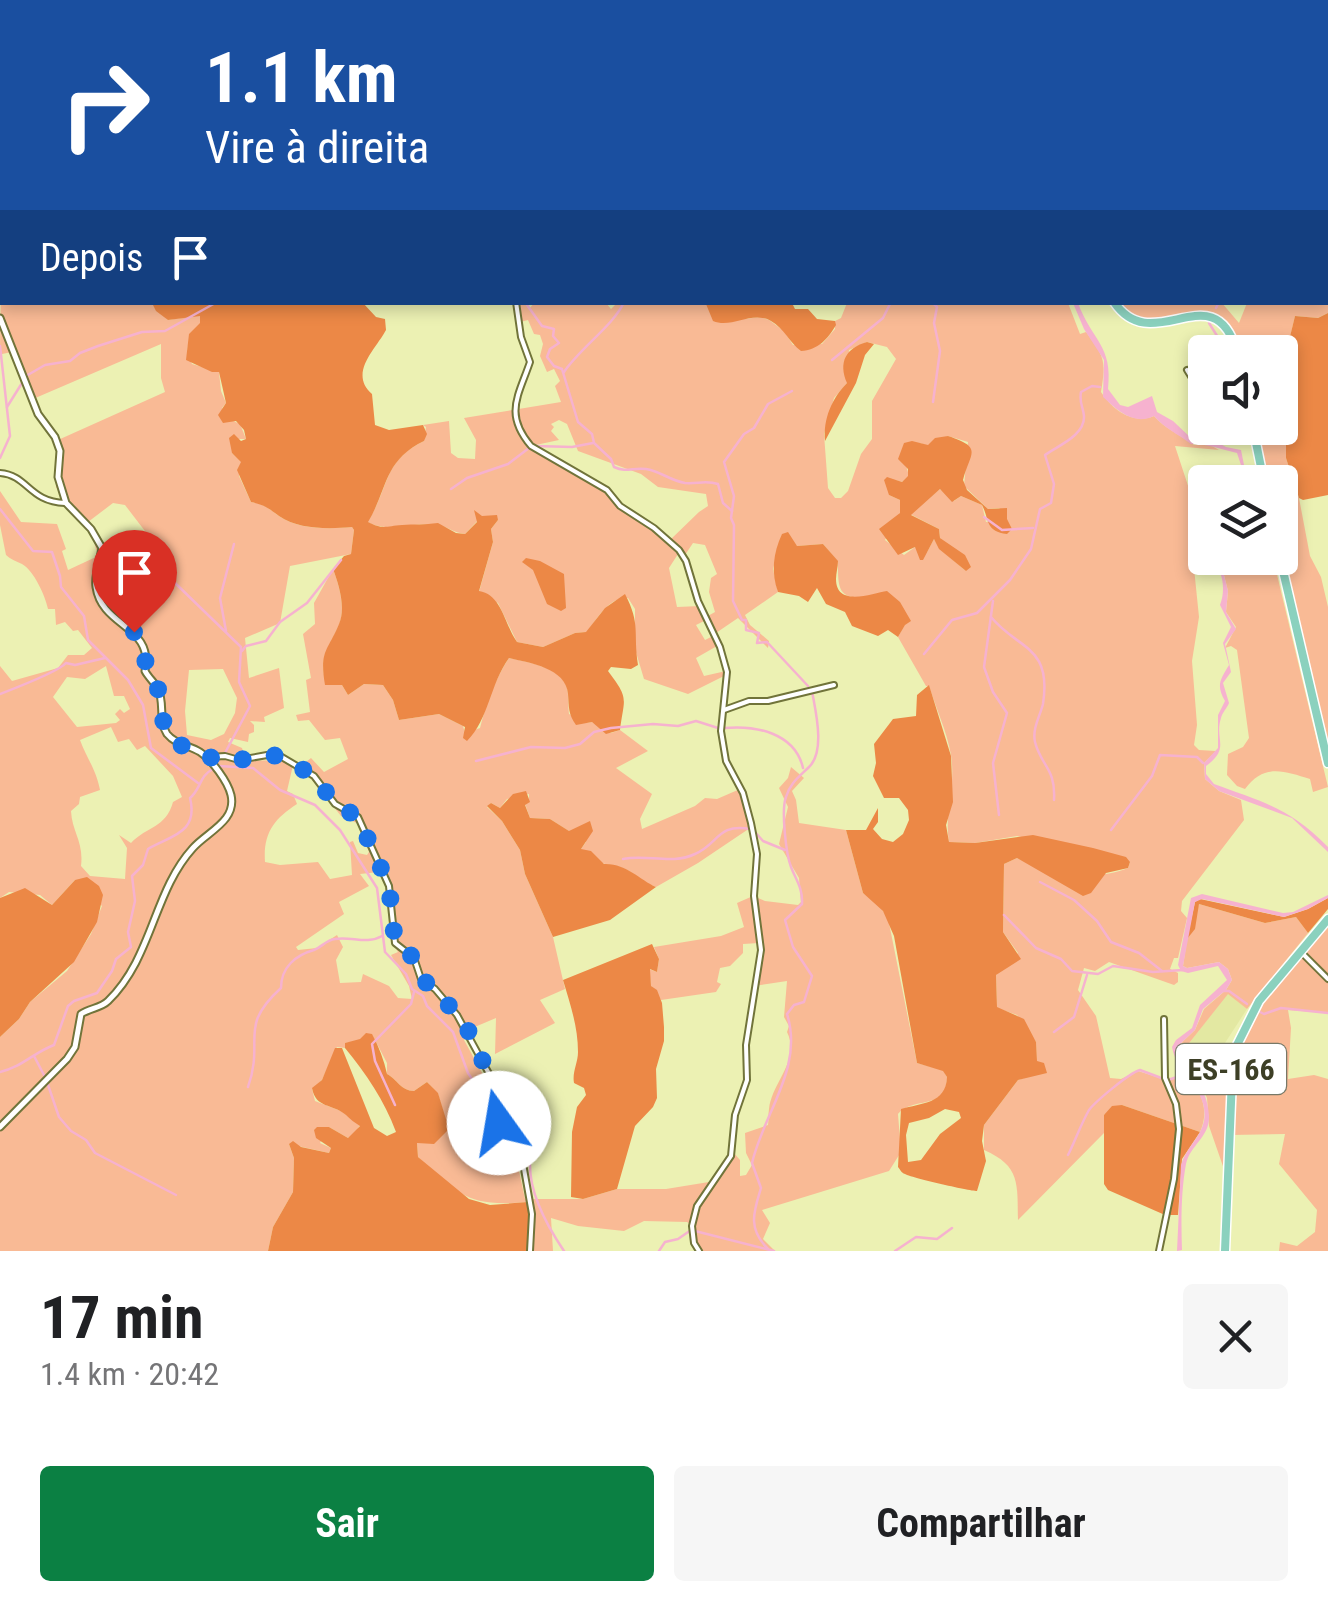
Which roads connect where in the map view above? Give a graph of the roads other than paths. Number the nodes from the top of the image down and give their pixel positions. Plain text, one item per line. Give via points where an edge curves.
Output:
1 (516, 305) edge
2 (1116, 305) edge
3 (0, 318) edge
4 (1231, 335) edge
5 (0, 473) edge
6 (66, 503) junction
7 (1284, 575) edge
8 (834, 685) dead end
9 (724, 710) junction
10 (1326, 746) edge
11 (206, 758) junction
12 (1328, 762) edge
13 (1328, 918) edge
14 (1301, 952) junction
15 (1328, 979) edge
16 (1164, 1019) dead end
17 (0, 1128) edge
18 (530, 1251) edge
19 (699, 1251) edge
20 (1159, 1251) edge
21 (1225, 1251) edge

1 - 9 street via 530,362 514,420 530,446 607,490 679,550 724,659
2 - 4 main road via 1123,316 1148,325 1194,315 1216,318
3 - 6 street via 38,414 55,437
5 - 6 street via 17,477 38,498
6 - 11 street via 102,548 98,598 144,646 144,670 158,689 165,731
7 - 10 main road
8 - 9 street
9 - 19 street via 726,761 742,792 757,854 761,950 746,1045 748,1080 735,1115 731,1156 696,1206 692,1226
10 - 12 main road
11 - 17 street via 230,790 231,810 176,867 132,972 105,1004 81,1014 72,1053
11 - 18 street via 280,756 314,776 335,804 358,817 389,886 395,942 457,1014 499,1092 499,1123 524,1169
13 - 14 main road, ES-166
14 - 15 street
14 - 21 main road, ES-166 via 1258,1001 1233,1054
16 - 20 street via 1165,1078 1179,1128

